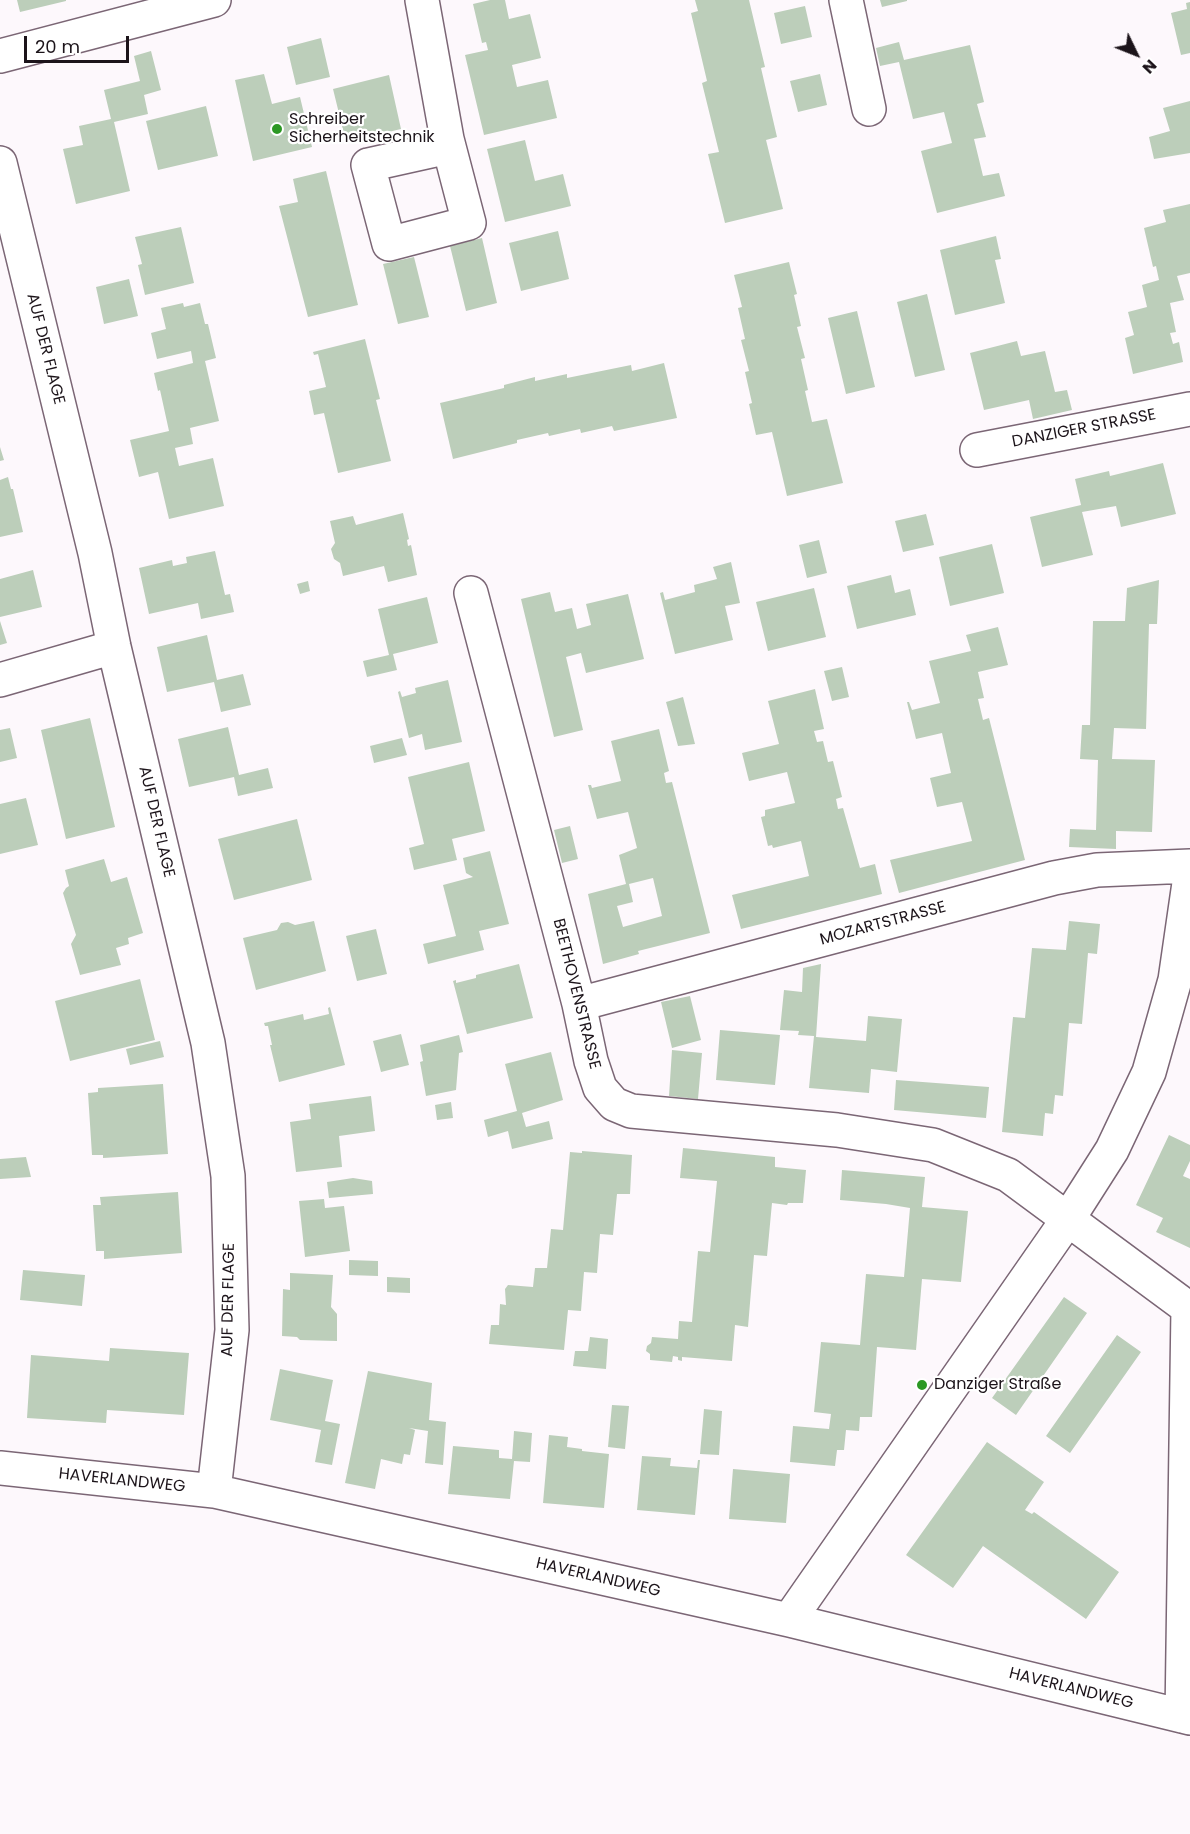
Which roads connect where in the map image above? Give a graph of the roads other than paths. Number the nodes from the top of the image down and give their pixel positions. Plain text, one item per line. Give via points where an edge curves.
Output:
1 (214, 0) edge
2 (422, 0) edge
3 (846, 0) edge
4 (0, 56) edge
5 (869, 109) dead end
6 (449, 147) dead end
7 (0, 163) edge
8 (1190, 409) edge
9 (977, 450) dead end
10 (471, 592) dead end
11 (114, 647) junction
12 (0, 680) edge
13 (1190, 866) edge
14 (1190, 876) edge
15 (579, 1004) junction
16 (1068, 1219) junction
17 (1189, 1308) edge
18 (0, 1468) edge
19 (214, 1491) junction
20 (789, 1620) junction
21 (1186, 1717) edge

1 - 4 street
2 - 6 street
3 - 5 street
7 - 11 street, AUF DER FLAGE via 95,553
8 - 9 street, DANZIGER STRASSE
10 - 15 street, BEETHOVENSTRASSE
11 - 12 street
11 - 19 street, AUF DER FLAGE via 208,1043 228,1176 232,1330
13 - 15 street, MOZARTSTRASSE via 1097,870 1054,878
14 - 16 street via 1175,980 1149,1072 1112,1150
15 - 16 street, BEETHOVENSTRASSE via 600,1088 614,1104 631,1111 837,1130 933,1145 1008,1175
16 - 17 street, BEETHOVENSTRASSE
16 - 20 street
17 - 21 street
18 - 19 street, HAVERLANDWEG
19 - 20 street, HAVERLANDWEG
20 - 21 street, HAVERLANDWEG

